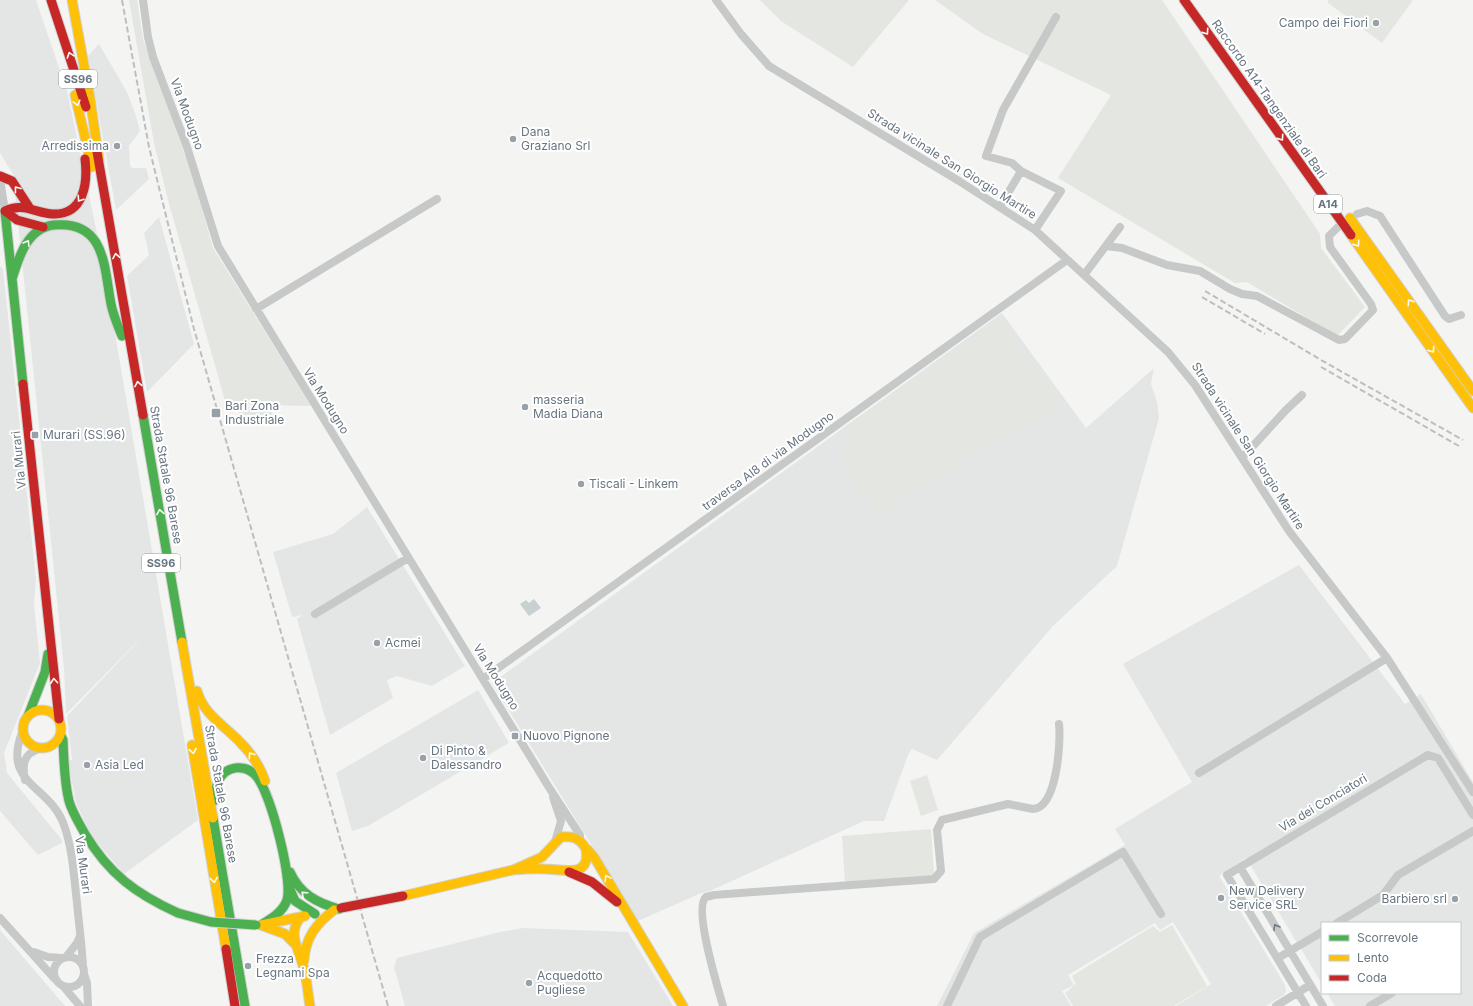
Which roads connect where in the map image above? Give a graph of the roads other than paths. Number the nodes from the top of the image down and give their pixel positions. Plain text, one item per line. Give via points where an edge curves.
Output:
1 (42, 0) edge
2 (51, 0) edge
3 (72, 0) edge
4 (143, 0) edge
5 (716, 0) edge
6 (1184, 0) edge
7 (1195, 0) edge
8 (1056, 17) dead end
9 (81, 120) junction
10 (98, 160) junction
11 (1021, 171) junction
12 (0, 176) edge
13 (0, 179) edge
14 (437, 199) dead end
15 (29, 207) junction
16 (1000, 207) junction
17 (5, 211) junction
18 (1357, 214) dead end
19 (43, 227) junction
20 (1120, 227) dead end
21 (1336, 228) dead end
22 (1035, 230) junction
23 (1106, 246) junction
24 (1067, 260) junction
25 (1084, 275) junction
26 (12, 279) junction
27 (256, 309) junction
28 (1461, 315) dead end
29 (122, 336) junction
30 (1473, 390) edge
31 (1302, 395) dead end
32 (1473, 408) edge
33 (1242, 458) junction
34 (408, 558) junction
35 (315, 614) dead end
36 (181, 633) junction
37 (49, 638) junction
38 (1387, 658) junction
39 (484, 679) junction
40 (28, 716) junction
41 (59, 719) junction
42 (1059, 724) dead end
43 (23, 730) junction
44 (60, 736) junction
45 (43, 748) junction
46 (64, 766) junction
47 (1199, 773) dead end
48 (25, 781) junction
49 (550, 788) junction
50 (1473, 792) edge
51 (269, 804) junction
52 (1473, 815) edge
53 (1473, 831) edge
54 (580, 839) junction
55 (554, 845) junction
56 (587, 849) junction
57 (285, 861) junction
58 (222, 867) junction
59 (1240, 867) junction
60 (513, 870) junction
61 (566, 871) junction
62 (289, 887) junction
63 (338, 909) junction
64 (624, 910) junction
65 (315, 914) junction
66 (1161, 914) dead end
67 (301, 917) junction
68 (1, 919) edge
69 (1339, 922) edge
70 (258, 925) junction
71 (1321, 933) edge
72 (233, 935) junction
73 (80, 936) junction
74 (296, 945) junction
75 (1290, 951) junction
76 (31, 952) junction
77 (64, 958) junction
78 (1278, 958) junction
79 (304, 968) junction
80 (84, 971) junction
81 (59, 983) junction
82 (1310, 985) junction
83 (1298, 992) junction
84 (1390, 994) edge
85 (80, 1006) edge
86 (88, 1006) edge
87 (236, 1006) edge
88 (245, 1006) edge
89 (250, 1006) edge
90 (310, 1006) edge
91 (683, 1006) edge
92 (723, 1006) edge
93 (947, 1006) edge
94 (1276, 1006) edge
95 (1306, 1006) edge
96 (1323, 1006) edge
97 (1370, 1006) edge

1 -> 9 main road, Strada Statale 96 Barese / SS96 via 72,85
10 -> 2 main road, Strada Statale 96 Barese / SS96 via 76,73
3 - 10 main road via 90,98
4 - 27 street, Via Modugno via 153,57 187,147 216,241
5 - 16 street, Strada vicinale San Giorgio Martire via 769,66
6 -> 32 main road, Raccordo A14-Tangenziale di Bari / A14
30 -> 7 main road, Raccordo A14-Tangenziale di Bari / A14
8 - 11 street via 1003,110 986,156 1007,161
9 -> 15 main road via 87,170 83,196 78,203 63,213 44,213
9 - 29 main road, Strada Statale 96 Barese / SS96
36 -> 10 main road, Strada Statale 96 Barese / SS96
11 - 16 street
11 - 22 street via 1061,191
15 -> 12 main road via 12,181
13 - 17 street
14 - 27 street
15 - 17 main road via 12,207
16 - 22 street, Strada vicinale San Giorgio Martire
17 - 19 main road via 17,220
17 - 26 main road, Via Murari
18 - 28 street via 1367,211 1380,216 1445,316 1449,319
26 -> 19 main road via 18,258 29,238
19 - 29 main road via 82,228 97,240 101,248 111,307
20 - 23 street
21 - 23 street via 1329,236 1330,247 1373,310 1345,338 1339,340 1257,296 1242,294 1230,288 1204,272 1167,265 1122,248
22 - 24 street, Strada vicinale San Giorgio Martire
23 - 25 street
24 - 25 street, Strada vicinale San Giorgio Martire
24 - 39 street, traversa AI8 di via Modugno
25 - 33 street, Strada vicinale San Giorgio Martire via 1152,336 1184,370
26 - 37 main road, Via Murari
27 - 34 street, Via Modugno
29 -> 87 main road, Strada Statale 96 Barese / SS96
31 - 33 street
33 - 38 street, Strada vicinale San Giorgio Martire via 1289,531
34 - 35 street
34 - 39 street, Via Modugno
51 -> 36 main road via 264,778 256,762 242,744 210,716 201,704 189,647
36 - 58 main road, Strada Statale 96 Barese / SS96
37 - 40 main road, Via Murari via 45,672
41 -> 37 main road, Via Murari
38 - 47 street
38 - 50 street, Strada vicinale San Giorgio Martire
39 - 49 street, Via Modugno
40 - 41 main road via 44,710 50,711
40 - 43 main road
41 - 44 main road
42 - 92 street via 1058,765 1044,804 1038,809 1033,809 1008,804 942,820 937,830 941,871 934,879 706,897 702,903 703,926
43 - 45 main road via 28,742
43 - 48 street, Via Murari via 15,746 14,758 16,770
44 - 45 main road via 58,742
44 - 46 main road via 63,740
45 - 46 main road via 56,755
45 - 48 street via 29,753 24,760 22,768
46 - 70 main road, bridge via 69,801 92,847 104,864 124,884 178,913 211,922
48 - 73 street, Via Murari via 50,802 65,826 72,860
49 - 54 street, Via Modugno via 580,835
49 - 55 street, Via Modugno via 561,821
51 - 57 main road
51 - 58 main road via 259,780 251,772 235,768 226,770 220,776 214,791 221,834
52 - 59 street, Via dei Conciatori via 1438,758 1428,755
53 - 69 street via 1398,876 1383,895
54 - 55 main road via 561,837
54 - 56 main road
55 - 60 main road via 536,861
55 - 61 main road via 552,861
56 - 61 main road via 586,860 582,866
64 -> 56 main road
57 - 62 main road
63 -> 57 main road via 318,903 304,894 295,883
58 - 72 main road, Strada Statale 96 Barese / SS96
75 -> 59 street
59 - 78 street, Via dei Conciatori via 1227,875
60 - 61 main road
60 - 63 main road, bridge
61 - 64 main road via 603,889
62 - 65 main road via 295,901
62 - 70 main road via 284,906 278,914
63 - 65 main road
63 - 79 main road via 319,921 308,936 304,947
64 - 91 main road
65 - 67 main road
66 - 93 street via 1123,852 980,937
67 - 70 main road
67 - 74 main road via 294,928
68 - 76 street
70 - 74 main road via 283,932 291,937
71 - 75 street
72 - 88 main road, Strada Statale 96 Barese / SS96
72 - 89 main road via 245,974
73 - 77 street via 78,943
73 - 80 street, Via Murari
74 - 79 main road
75 - 78 street
75 - 82 street
76 - 77 street
76 - 81 street
77 - 80 street via 76,958
77 - 81 street via 54,969
78 - 83 street
79 - 90 main road
80 - 81 street via 76,985 68,987
80 - 86 street, Via Murari
81 - 85 street
82 - 83 street
82 - 96 street
83 - 94 street
83 - 95 street
84 - 97 street

